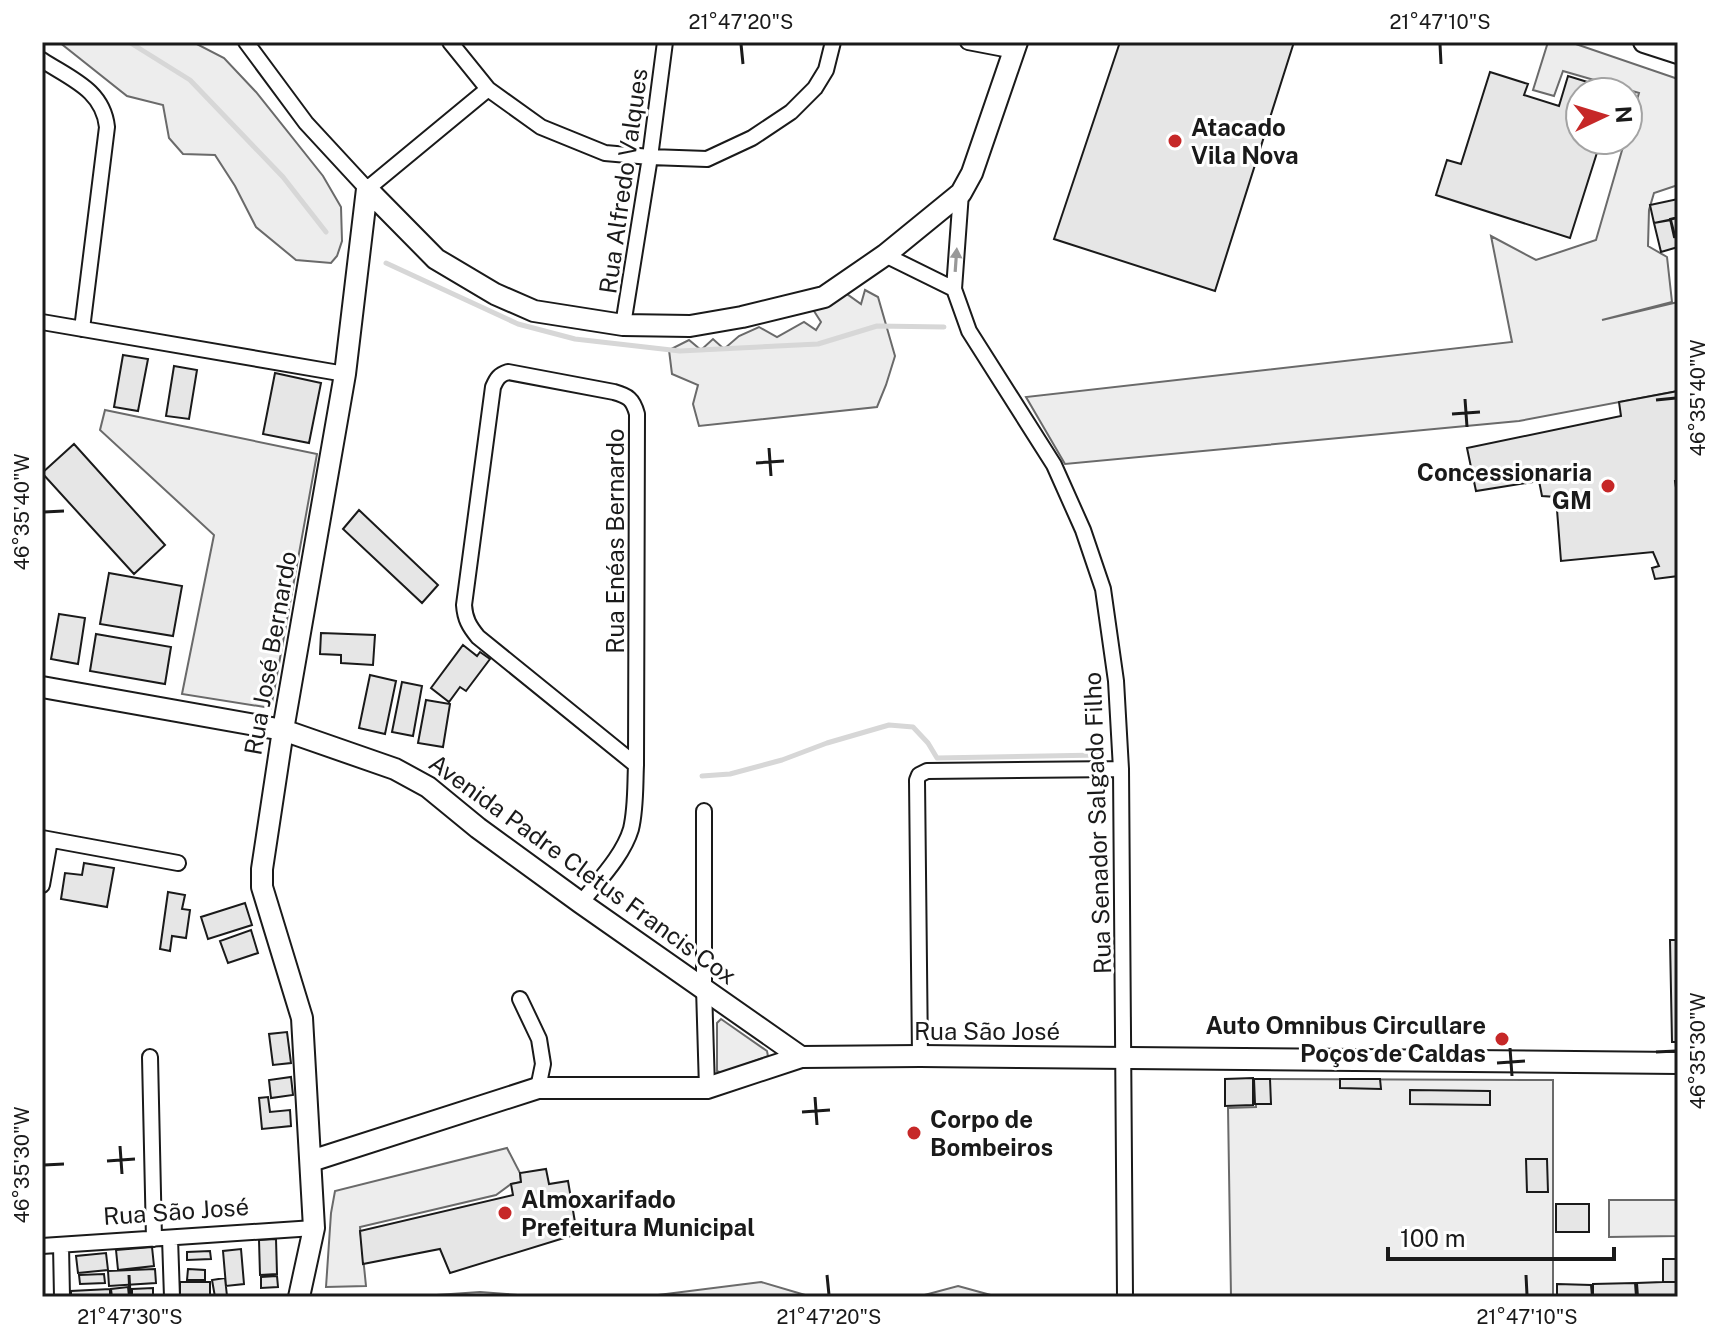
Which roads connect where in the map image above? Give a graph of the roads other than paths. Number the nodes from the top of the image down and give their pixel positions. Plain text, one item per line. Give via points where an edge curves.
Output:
1 (246, 42) edge
2 (450, 42) edge
3 (665, 42) edge
4 (833, 42) edge
5 (968, 42) edge
6 (1644, 42) edge
7 (1016, 46) edge
8 (1678, 53) edge
9 (42, 60) edge
10 (488, 89) junction
11 (650, 157) junction
12 (367, 189) junction
13 (961, 193) junction
14 (885, 255) junction
15 (954, 289) junction
16 (42, 322) edge
17 (623, 325) junction
18 (82, 329) junction
19 (345, 374) junction
20 (42, 687) edge
21 (283, 730) junction
22 (636, 765) junction
23 (1121, 769) junction
24 (704, 811) dead end
25 (46, 839) edge
26 (178, 863) dead end
27 (42, 885) edge
28 (581, 903) junction
29 (704, 988) junction
30 (520, 999) dead end
31 (920, 1056) junction
32 (150, 1057) dead end
33 (801, 1057) junction
34 (1125, 1057) junction
35 (1678, 1063) edge
36 (538, 1088) junction
37 (707, 1088) junction
38 (311, 1161) junction
39 (314, 1228) junction
40 (170, 1238) junction
41 (154, 1239) junction
42 (61, 1245) junction
43 (42, 1246) edge
44 (301, 1288) edge
45 (62, 1297) edge
46 (172, 1297) edge
47 (287, 1297) edge
48 (1125, 1297) edge

1 - 12 street via 306,123
2 - 10 street
3 - 11 street, Rua Alfredo Valques
4 - 11 street via 815,88 752,138 707,159
5 - 7 street
6 - 8 street
7 - 13 street
9 - 18 street via 91,92 105,113
10 - 11 street via 541,127 578,143 605,153
10 - 12 street
11 - 17 street, Rua Alfredo Valques
12 - 17 street via 436,259 495,294 534,311
12 - 19 street, Rua José Bernardo
13 - 14 street
15 -> 13 street
14 - 15 street
14 - 17 street via 824,297 690,326
15 - 23 street, Rua Senador Salgado Filho via 969,331 1054,465 1083,530 1103,589
16 - 18 street
18 - 19 street
19 - 21 street, Rua José Bernardo
20 - 21 street, Avenida Padre Cletus Francis Cox
21 - 28 street, Avenida Padre Cletus Francis Cox via 395,769 428,787
21 - 38 street, Rua José Bernardo via 262,887 302,1018
22 - 22 street, Rua Enéas Bernardo via 635,404 614,392 501,374 493,387 464,605 468,626
22 - 28 street, Rua Enéas Bernardo via 630,831
23 - 31 street via 919,775
23 - 34 street, Rua Senador Salgado Filho
24 - 29 street
25 - 26 street
25 - 27 street
28 - 29 street, Avenida Padre Cletus Francis Cox
29 - 33 street, Avenida Padre Cletus Francis Cox
29 - 37 street
30 - 36 street via 539,1039 543,1064
31 - 33 street, Rua São José
31 - 34 street, Rua São José
32 - 41 street
33 - 37 street, Rua São José
34 - 35 street, Rua São José
34 - 48 street, Rua Senador Salgado Filho
36 - 37 street, Rua São José
36 - 38 street, Rua São José
38 - 39 street, Rua José Bernardo
39 - 40 street, Rua São José
39 - 44 street, Rua José Bernardo
40 - 41 street, Rua São José
40 - 46 street
41 - 42 street, Rua São José
42 - 43 street, Rua São José
42 - 45 street
44 - 47 street, Rua José Bernardo

